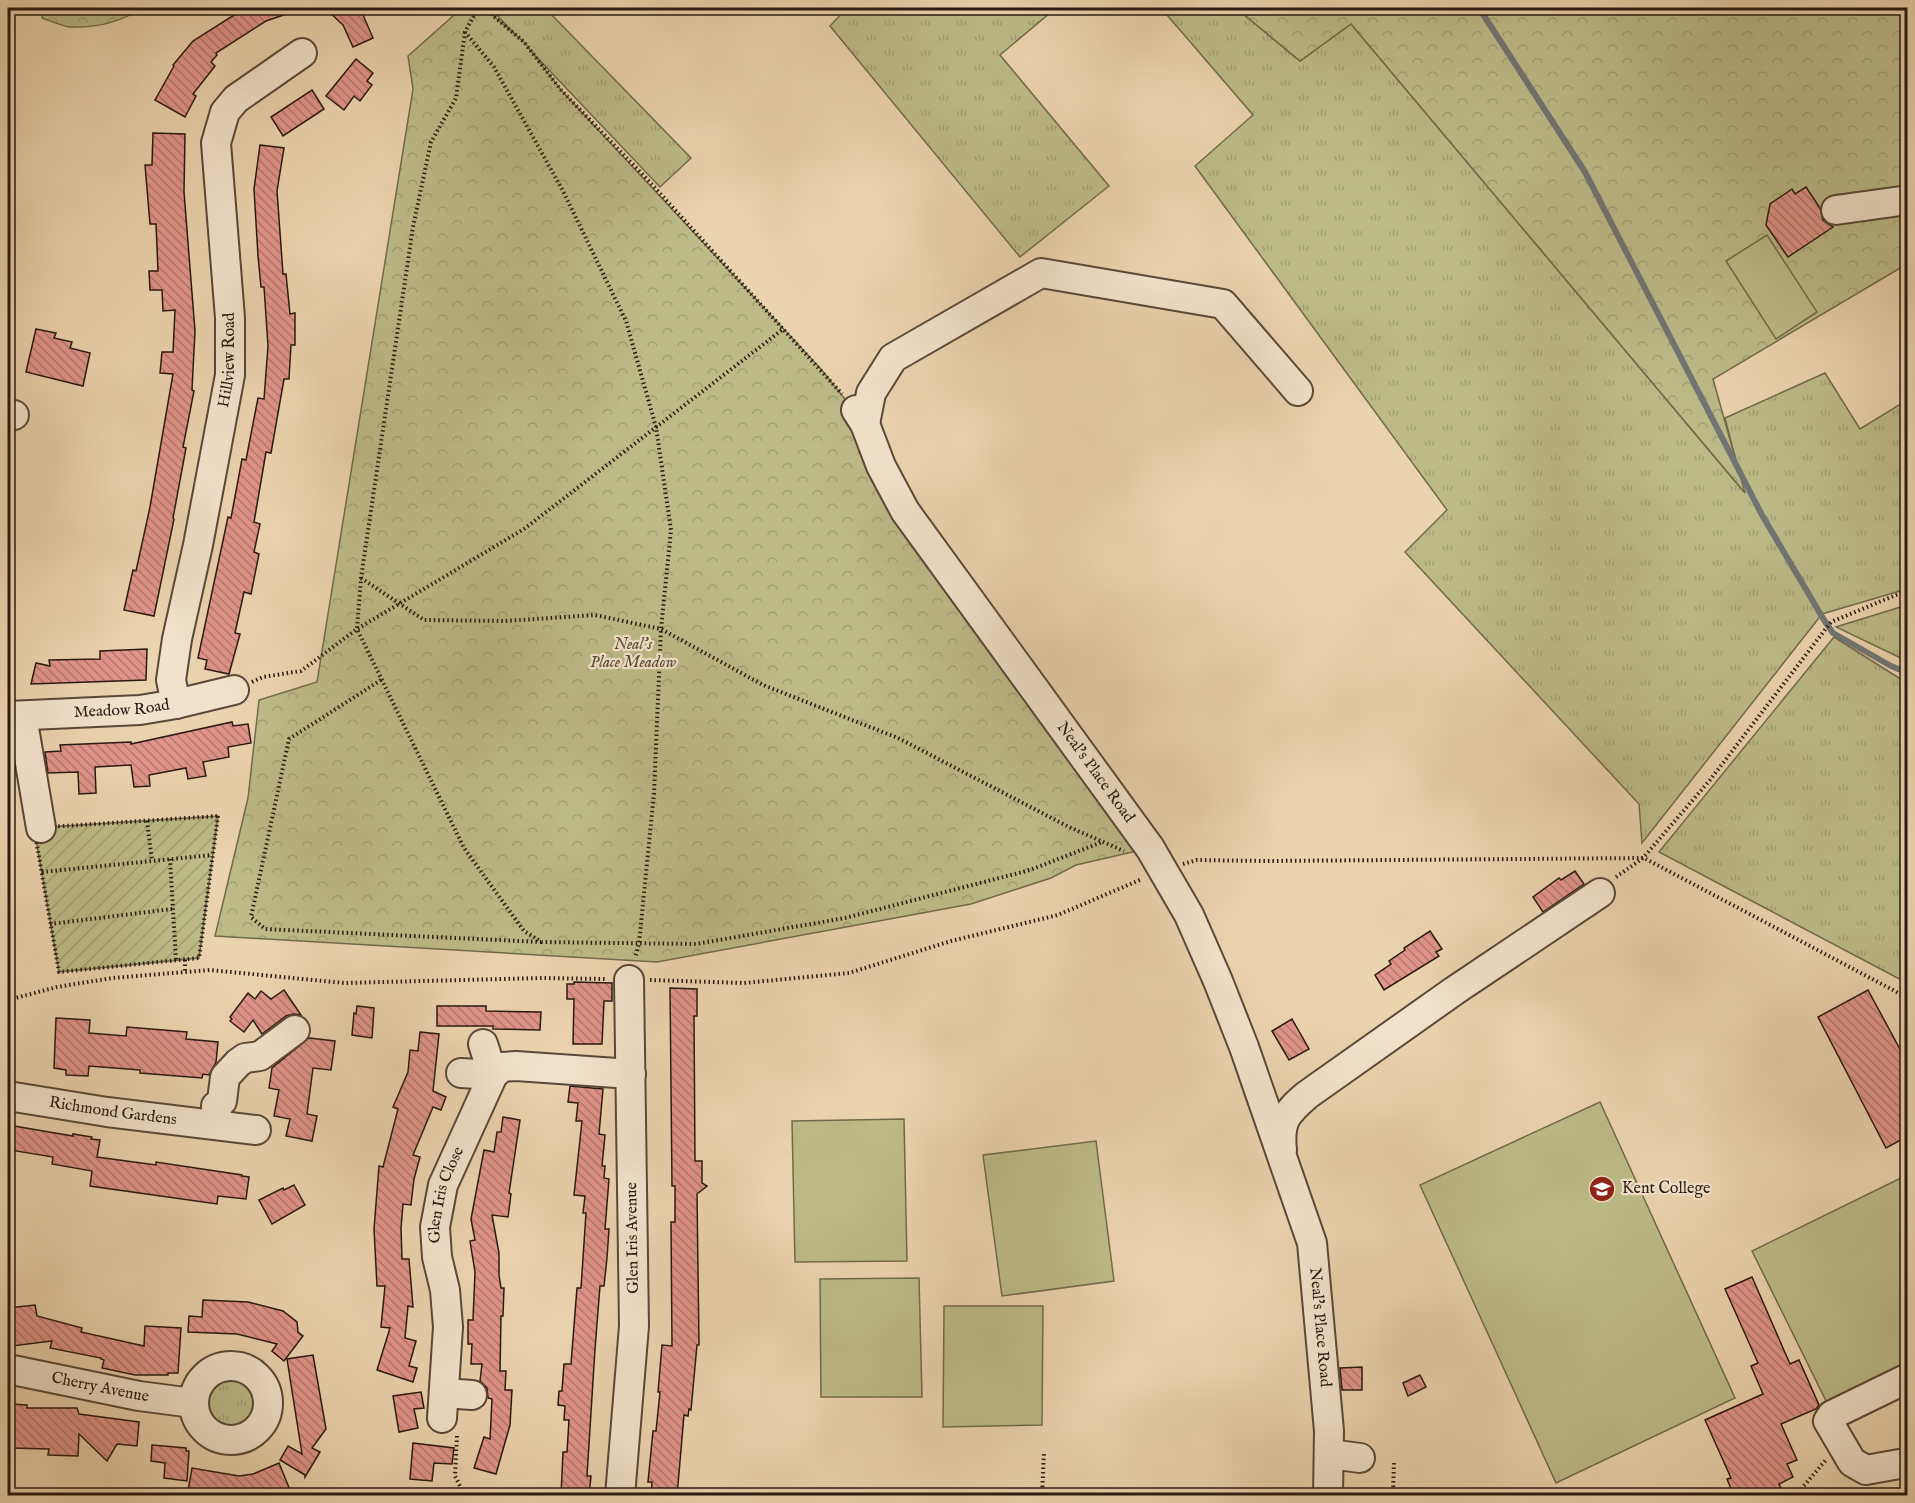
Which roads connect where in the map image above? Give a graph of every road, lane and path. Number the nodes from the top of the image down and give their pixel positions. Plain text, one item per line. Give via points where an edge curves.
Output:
1 (33, 8) edge
2 (50, 8) edge
3 (478, 8) edge
4 (484, 8) edge
5 (465, 32) junction
6 (302, 52) dead end
7 (1908, 200) edge
8 (1836, 210) dead end
9 (782, 330) junction
10 (1298, 391) dead end
11 (860, 417) junction
12 (656, 427) junction
13 (361, 578) junction
14 (1908, 590) edge
15 (400, 604) junction
16 (357, 629) junction
17 (661, 629) junction
18 (381, 680) junction
19 (234, 690) joint
20 (176, 704) junction
21 (15, 716) edge
22 (147, 821) junction
23 (41, 828) junction
24 (1102, 842) junction
25 (212, 855) junction
26 (1644, 858) junction
27 (170, 860) junction
28 (152, 861) junction
29 (1162, 871) junction
30 (42, 872) junction
31 (1600, 893) joint
32 (172, 909) junction
33 (50, 924) junction
34 (542, 942) junction
35 (639, 944) junction
36 (176, 960) junction
37 (185, 960) junction
38 (185, 971) junction
39 (628, 980) junction
40 (1908, 998) edge
41 (8, 1000) edge
42 (295, 1030) dead end
43 (483, 1044) dead end
44 (461, 1073) dead end
45 (631, 1074) junction
46 (493, 1075) junction
47 (8, 1096) edge
48 (217, 1115) junction
49 (256, 1130) dead end
50 (1283, 1164) junction
51 (8, 1369) edge
52 (1908, 1378) edge
53 (453, 1402) joint
54 (193, 1403) dead end
55 (1841, 1444) junction
56 (1044, 1452) dead end
57 (1330, 1454) junction
58 (1360, 1458) dead end
59 (1394, 1460) dead end
60 (1908, 1465) edge
61 (465, 1496) edge
62 (620, 1496) edge
63 (1042, 1496) edge
64 (1328, 1496) edge
65 (1393, 1496) edge
66 (1795, 1496) edge

1 - 2 path
3 - 5 path
4 - 9 path via 524,42 561,90
5 - 12 path via 494,67 563,191 622,311
5 - 13 path via 456,98 431,142 412,227
6 - 20 street, Hillview Road via 236,99 225,112 216,143 230,318 230,375 177,639 171,680
7 - 8 street
9 - 11 path
9 - 12 path
10 - 11 street via 1223,304 1041,273 893,358
11 - 29 street, Neal's Place Road via 880,466 905,511 1150,848
12 - 15 path via 524,530
12 - 17 path via 671,530
13 - 15 path
13 - 16 path
14 - 26 path via 1831,622 1710,780
15 - 16 path
15 - 17 path via 424,620 505,621 596,615
16 - 18 path
16 - 19 path via 301,671 263,677
17 - 24 path via 763,685 898,738
17 - 35 path via 654,794
18 - 34 path via 464,848 524,931
18 - 34 path via 289,739 251,917 266,929
19 - 20 street, Meadow Road
20 - 21 street, Meadow Road via 140,710
21 - 23 street
22 - 23 path
22 - 25 path via 218,816
22 - 28 path
23 - 30 path via 34,828
24 - 29 path
24 - 35 path via 1030,870 845,918 696,944
25 - 27 path
25 - 37 path via 199,958
26 - 29 path via 1197,860
26 - 31 path via 1599,889
26 - 40 path
27 - 28 path
27 - 32 path
28 - 30 path
29 - 39 path via 1058,915 951,940 849,973 744,983
29 - 50 street, Neal's Place Road via 1189,915 1218,981
30 - 33 path
31 - 50 street, Neal's Place Road via 1307,1095 1282,1123
32 - 33 path
32 - 36 path
33 - 36 path via 59,972
34 - 35 path
36 - 37 path
37 - 38 path
38 - 39 path via 344,983
38 - 41 path via 112,978
39 - 45 street, Glen Iris Avenue
42 - 48 street via 260,1056 245,1058 225,1077
43 - 46 street
44 - 46 street
45 - 46 street via 516,1066 502,1067
45 - 62 street, Glen Iris Avenue via 634,1326
46 - 53 street, Glen Iris Close via 443,1185 435,1227 447,1308
47 - 48 street, Richmond Gardens via 107,1112
48 - 49 street, Richmond Gardens
50 - 57 street, Neal's Place Road via 1312,1243
51 - 54 street, Cherry Avenue
52 - 55 street via 1832,1415 1828,1421
53 - 61 path via 458,1425 455,1476
55 - 60 street via 1852,1462 1866,1470
55 - 66 path
56 - 63 path
57 - 58 street
57 - 64 street, Neal's Place Road
59 - 65 path

